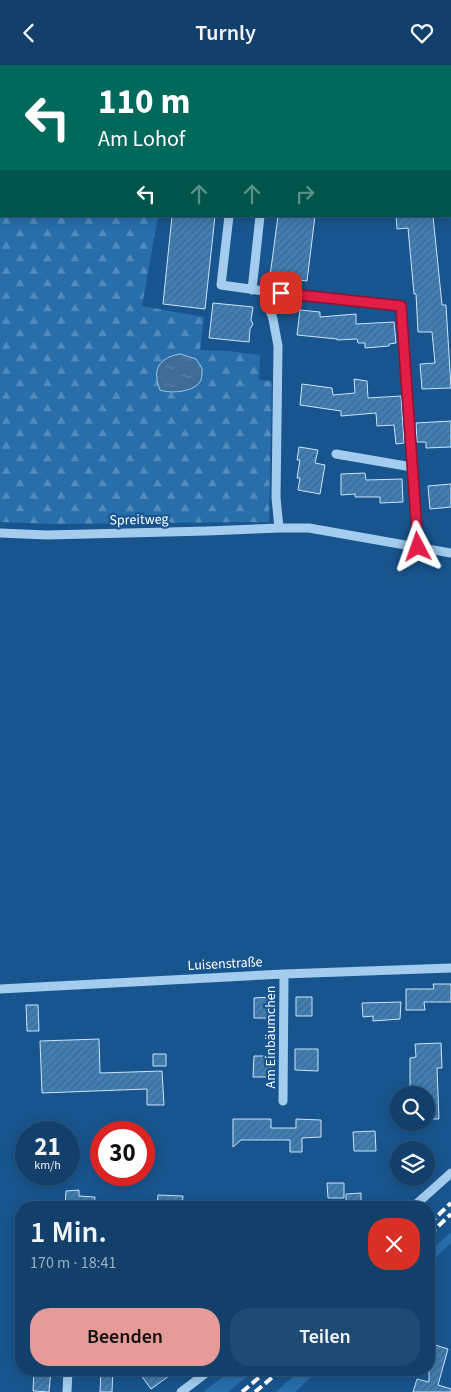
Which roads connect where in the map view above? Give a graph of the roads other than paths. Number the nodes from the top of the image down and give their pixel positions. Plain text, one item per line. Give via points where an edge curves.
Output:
1 (229, 217) edge
2 (260, 217) edge
3 (252, 290) junction
4 (264, 291) junction
5 (336, 454) dead end
6 (412, 467) junction
7 (279, 527) junction
8 (0, 533) edge
9 (418, 547) junction
10 (451, 553) edge
11 (451, 968) edge
12 (284, 974) junction
13 (0, 989) edge
14 (283, 1101) dead end
15 (451, 1173) edge
16 (420, 1201) edge
17 (68, 1376) edge
18 (202, 1376) edge
19 (67, 1392) edge
20 (180, 1392) edge

1 - 3 street via 221,285
2 - 3 street
3 - 4 street
4 - 6 street via 401,306
4 - 7 street via 278,346 276,498
5 - 6 street
6 - 9 street
7 - 8 street, Spreitweg via 57,535
7 - 9 street, Spreitweg via 309,528
9 - 10 street, Spreitweg
11 - 12 street, Luisenstraße
12 - 13 street, Luisenstraße
12 - 14 street, Am Einbäumchen
15 - 16 street
17 - 19 street
18 - 20 street

